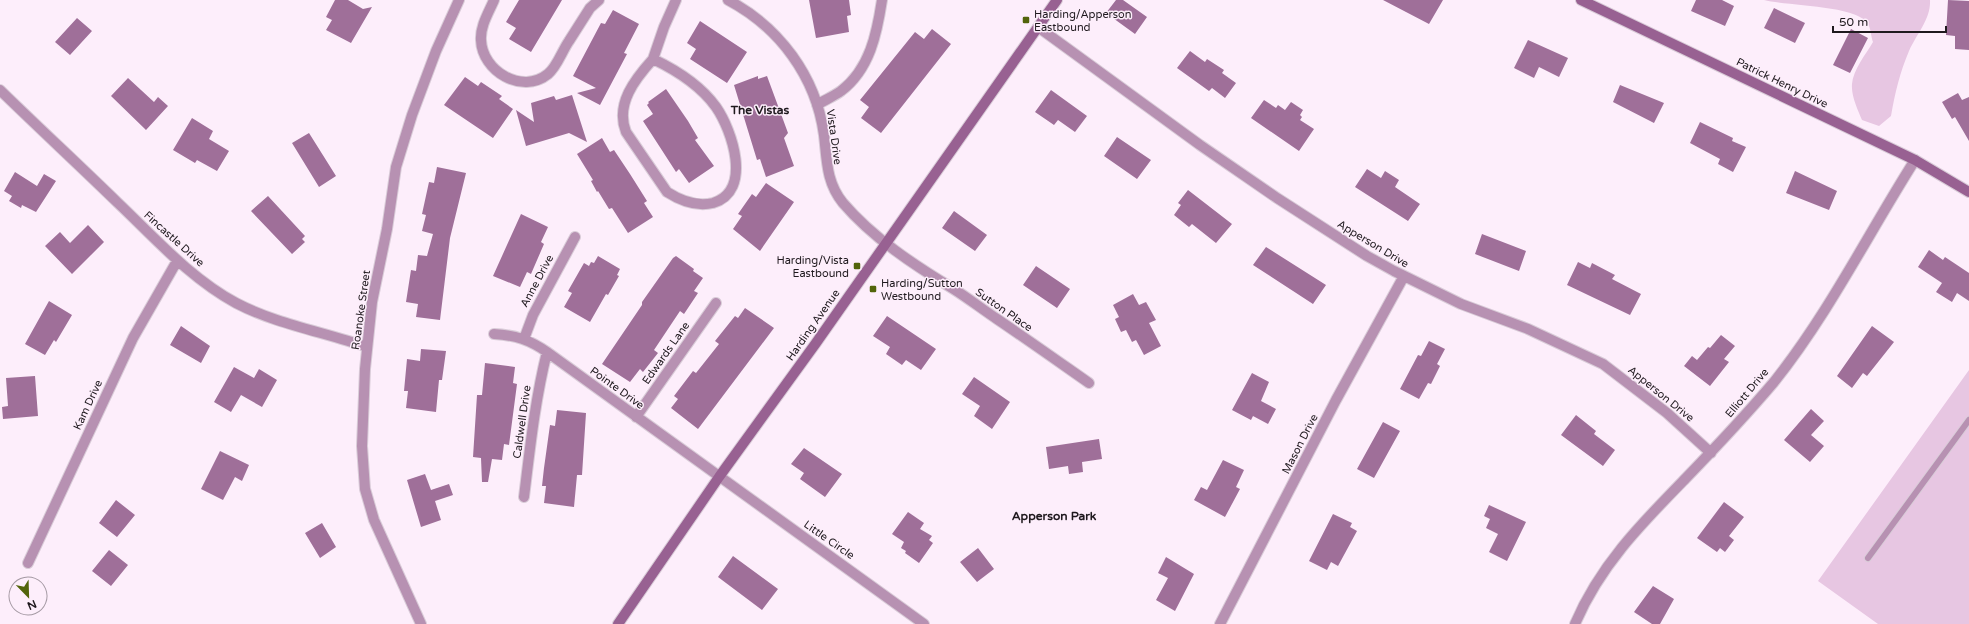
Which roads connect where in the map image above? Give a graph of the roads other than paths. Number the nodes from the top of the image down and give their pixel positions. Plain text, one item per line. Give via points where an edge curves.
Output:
1 (459, 0) edge
2 (494, 0) edge
3 (599, 0) edge
4 (676, 0) edge
5 (728, 0) edge
6 (882, 0) edge
7 (1057, 0) edge
8 (1581, 0) edge
9 (1038, 27) junction
10 (654, 59) junction
11 (0, 90) edge
12 (817, 105) junction
13 (1915, 160) junction
14 (1969, 192) edge
15 (575, 236) dead end
16 (886, 243) junction
17 (177, 260) junction
18 (1404, 276) junction
19 (716, 303) dead end
20 (494, 334) dead end
21 (524, 339) junction
22 (367, 347) junction
23 (547, 352) junction
24 (1089, 383) dead end
25 (636, 417) junction
26 (1969, 420) edge
27 (1711, 453) junction
28 (719, 477) junction
29 (524, 497) dead end
30 (1868, 558) dead end
31 (28, 563) dead end
32 (421, 624) edge
33 (618, 624) edge
34 (924, 624) edge
35 (1220, 624) edge
36 (1575, 624) edge

1 - 22 street, Roanoke Street via 436,51 396,167 387,230 372,302
2 - 3 street via 482,30 482,49 495,70 512,80 522,82 539,79 552,70 590,8
4 - 10 street
5 - 12 street, Vista Drive via 752,14 787,48 799,64
6 - 12 street via 878,29 866,61 847,86
7 - 9 main road, Harding Avenue
8 - 13 main road, Patrick Henry Drive
9 - 16 main road, Harding Avenue
9 - 18 street, Apperson Drive via 1277,198 1367,256
10 - 10 street via 677,72 700,90 715,106 730,135 736,158 735,179 727,194 716,202 696,204 667,192 626,132 623,108 635,81
11 - 17 street, Fincastle Drive
12 - 16 street, Vista Drive via 824,134 827,173 836,194 862,223
13 - 14 main road, Patrick Henry Drive
13 - 27 street, Elliott Drive via 1880,216 1844,282 1810,332 1774,381
15 - 21 street, Anne Drive via 533,315
16 - 24 street, Sutton Place
16 - 28 main road, Harding Avenue
17 - 22 street, Fincastle Drive via 214,290 251,310
17 - 31 street, Kam Drive via 133,338
18 - 27 street, Apperson Drive via 1461,304 1534,332 1603,364 1667,413
18 - 35 street, Mason Drive via 1336,400
19 - 25 street, Edwards Lane
20 - 21 street, Pointe Drive
21 - 23 street, Pointe Drive
22 - 32 street, Roanoke Street via 362,446 365,489 374,520
23 - 25 street, Pointe Drive
23 - 29 street, Caldwell Drive via 532,430
25 - 28 street, Pointe Drive
26 - 30 lane
27 - 36 street, Elliott Drive via 1651,513 1614,556 1588,596
28 - 33 main road, Harding Avenue
28 - 34 street, Little Circle

